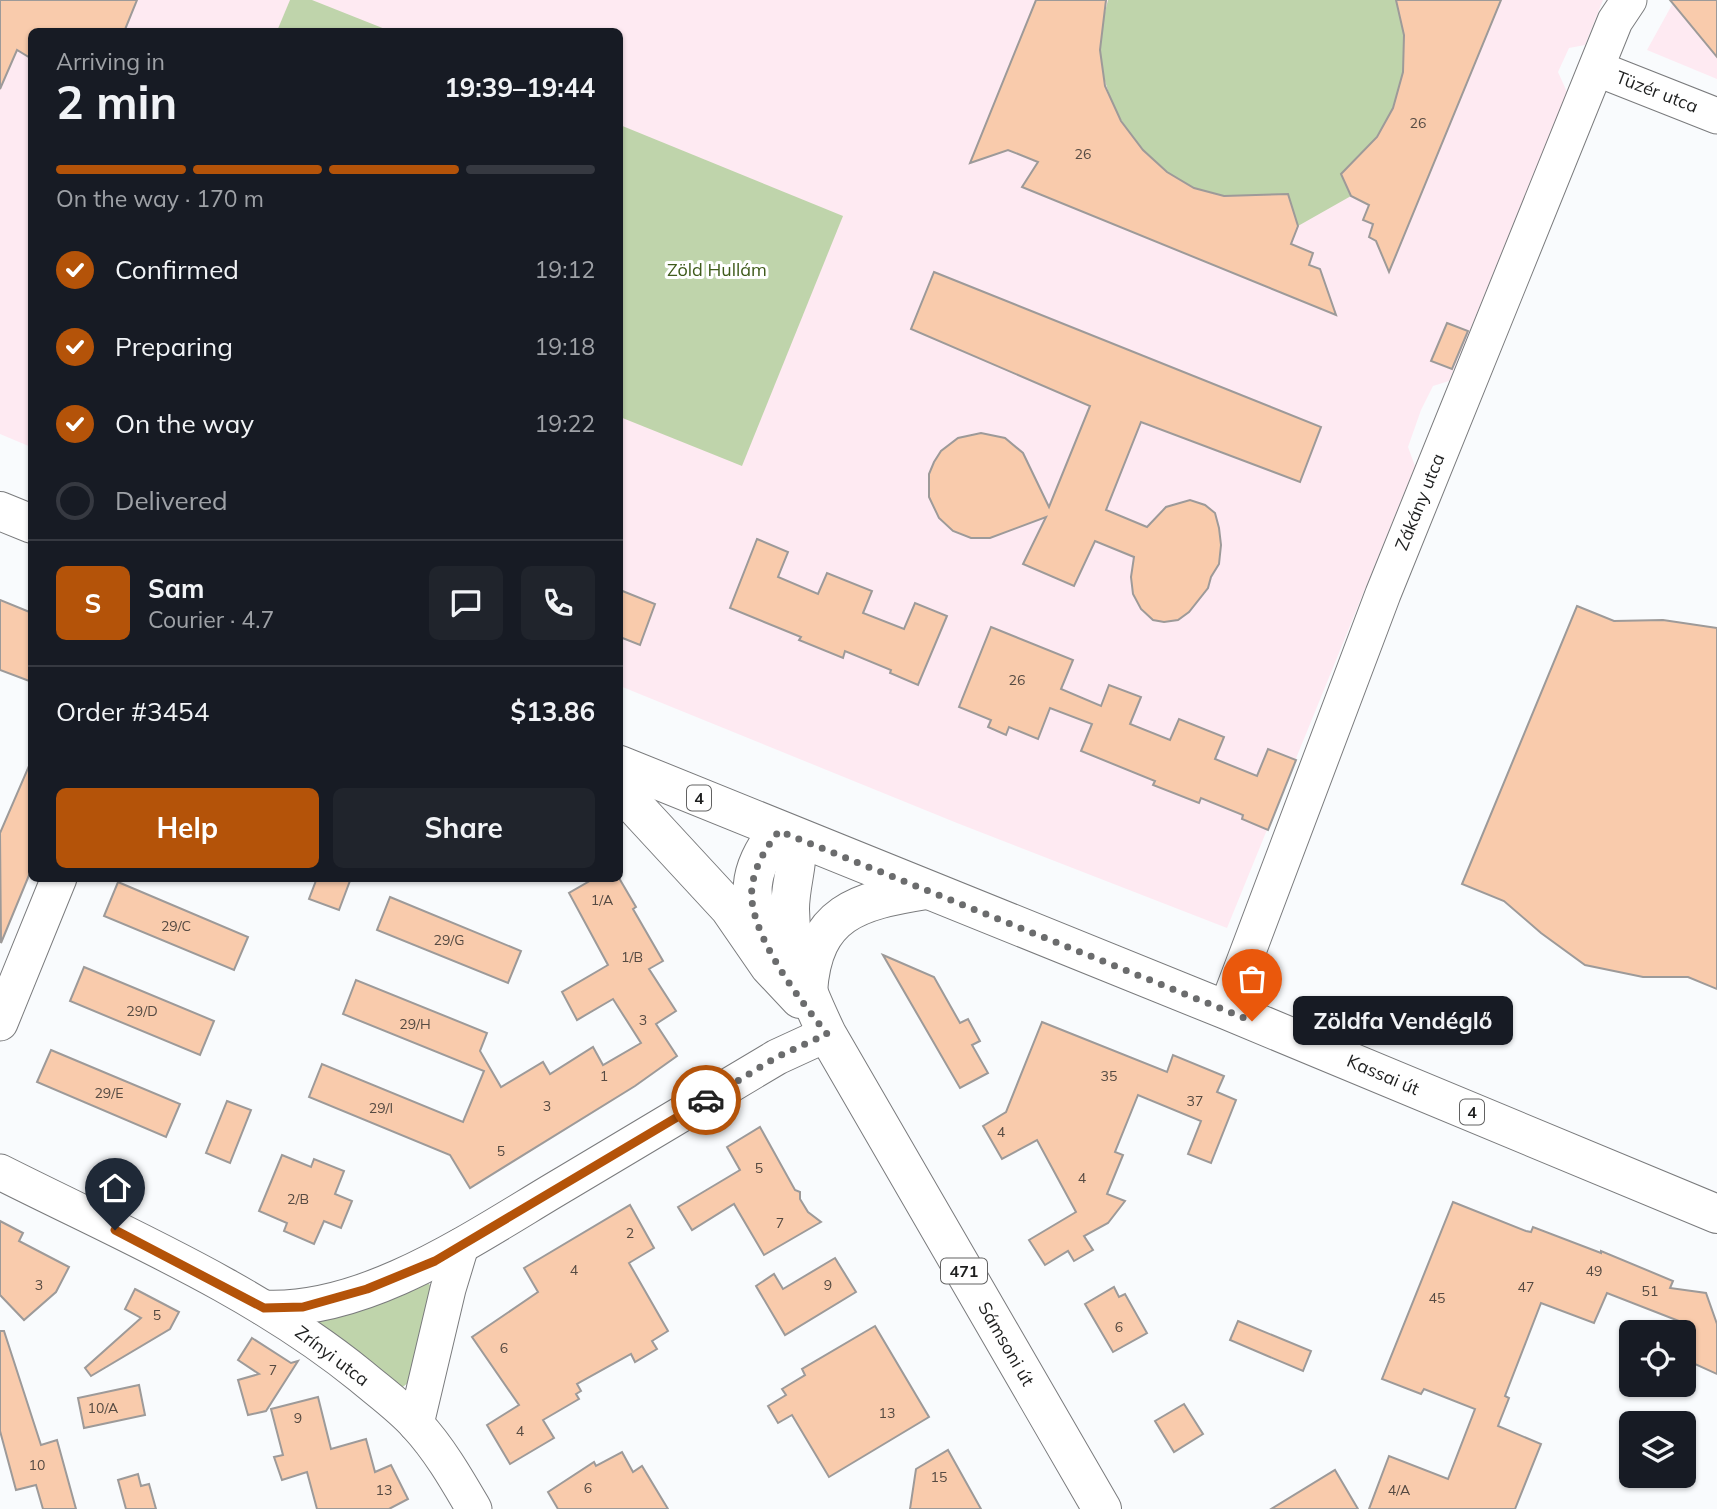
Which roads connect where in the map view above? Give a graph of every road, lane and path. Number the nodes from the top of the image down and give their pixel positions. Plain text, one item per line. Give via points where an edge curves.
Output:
1 (1629, 0) edge
2 (1598, 69) junction
3 (1717, 116) edge
4 (0, 511) edge
5 (28, 522) edge
6 (623, 766) edge
7 (623, 793) edge
8 (788, 834) junction
9 (57, 882) edge
10 (926, 890) junction
11 (804, 996) junction
12 (1226, 1010) junction
13 (0, 1023) edge
14 (827, 1034) junction
15 (0, 1172) edge
16 (1717, 1214) edge
17 (461, 1246) junction
18 (264, 1308) junction
19 (416, 1424) junction
20 (474, 1509) edge
21 (1102, 1509) edge

1 - 2 street, Zákány utca via 1615,21
2 - 3 street, Tüzér utca
2 - 12 street, Zákány utca via 1382,594
4 - 5 main road
6 - 8 main road, Kassai út / 4
7 - 11 main road via 729,908 769,966
8 - 10 main road, Kassai út / 4
8 - 11 main road, Sámsoni út / 471 via 798,852 790,921
9 - 13 street
10 - 11 main road via 867,902 839,918 820,943
10 - 12 main road, Kassai út / 4
11 - 14 main road, Sámsoni út / 471
12 - 16 main road, Kassai út / 4
14 - 17 street via 767,1063
14 - 21 main road, Sámsoni út / 471
15 - 18 street, Zrínyi utca
17 - 18 street via 409,1272 337,1298 303,1307
17 - 19 street
18 - 19 street, Zrínyi utca via 348,1366
19 - 20 street, Zrínyi utca

